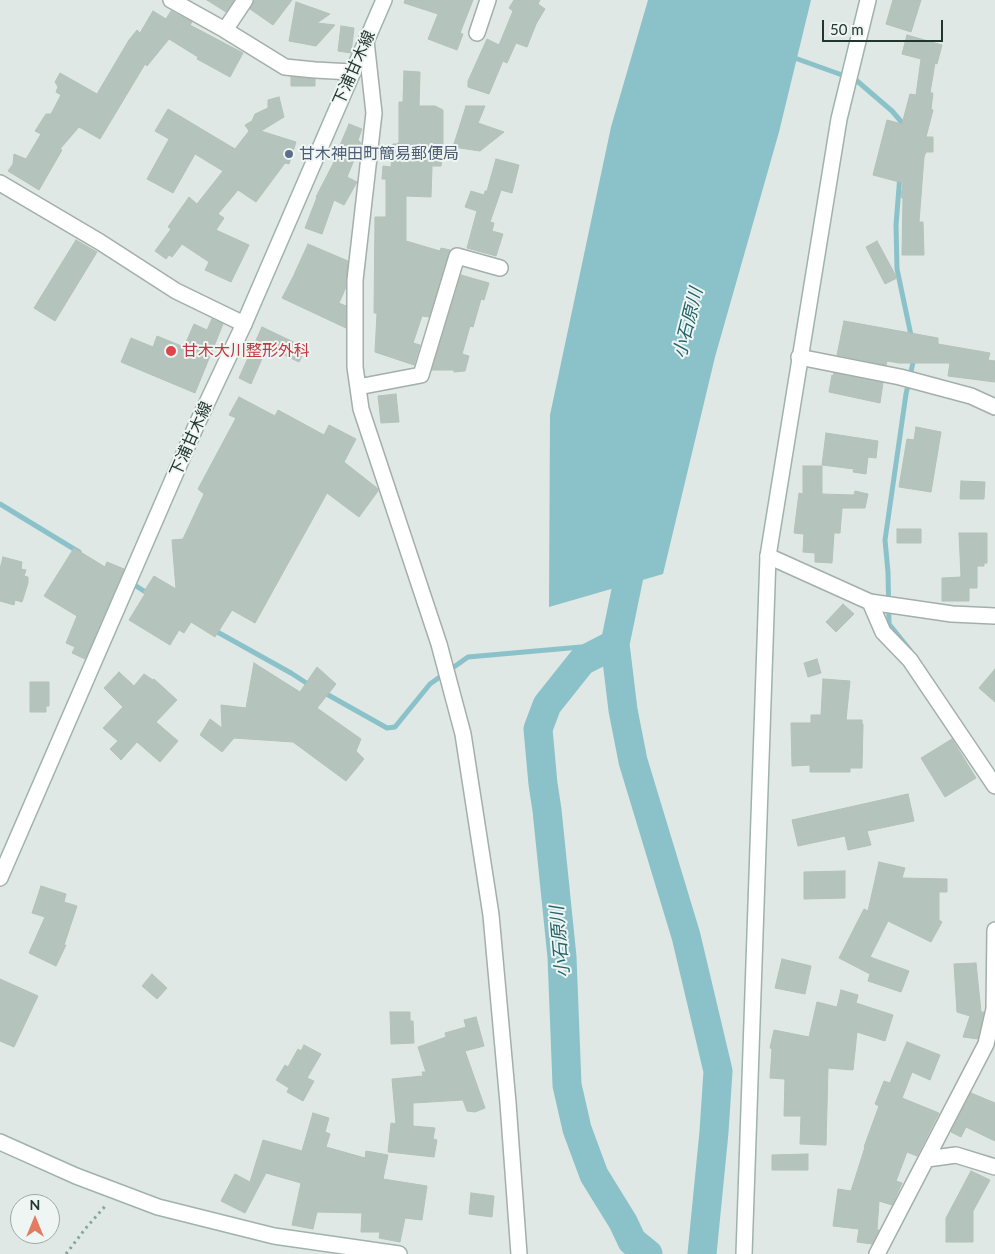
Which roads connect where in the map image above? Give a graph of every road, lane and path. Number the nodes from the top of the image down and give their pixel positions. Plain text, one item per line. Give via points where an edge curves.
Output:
1 (171, 0) edge
2 (245, 0) edge
3 (384, 0) edge
4 (488, 0) edge
5 (868, 0) edge
6 (190, 5) edge
7 (225, 30) junction
8 (477, 33) dead end
9 (366, 41) junction
10 (352, 72) junction
11 (0, 183) edge
12 (500, 268) dead end
13 (244, 324) junction
14 (799, 357) junction
15 (358, 387) junction
16 (995, 406) edge
17 (768, 556) junction
18 (870, 602) junction
19 (995, 616) edge
20 (995, 786) edge
21 (0, 878) edge
22 (995, 930) edge
23 (0, 1142) edge
24 (927, 1159) junction
25 (995, 1167) edge
26 (118, 1192) junction
27 (66, 1254) edge
28 (399, 1254) edge
29 (519, 1254) edge
30 (744, 1254) edge
31 (877, 1254) edge

1 - 6 street
2 - 7 street
3 - 9 street, 下浦甘木線
4 - 8 street
5 - 14 street via 839,119
6 - 7 street
7 - 10 street via 286,67
9 - 10 street, 下浦甘木線
9 - 15 street via 374,113 355,280
10 - 13 street, 下浦甘木線
11 - 13 street via 176,291
12 - 15 street via 457,256 421,375
13 - 21 street, 下浦甘木線 via 196,426
14 - 16 street via 900,377 972,396
14 - 17 street
15 - 29 street via 361,409 439,644 464,734 491,914
17 - 18 street
17 - 30 street
18 - 19 street via 952,614
18 - 20 street via 883,632 910,660
22 - 24 street via 994,1008 986,1044
23 - 26 street
24 - 25 street via 956,1155
24 - 31 street
26 - 27 path
26 - 28 street via 158,1207 274,1236

